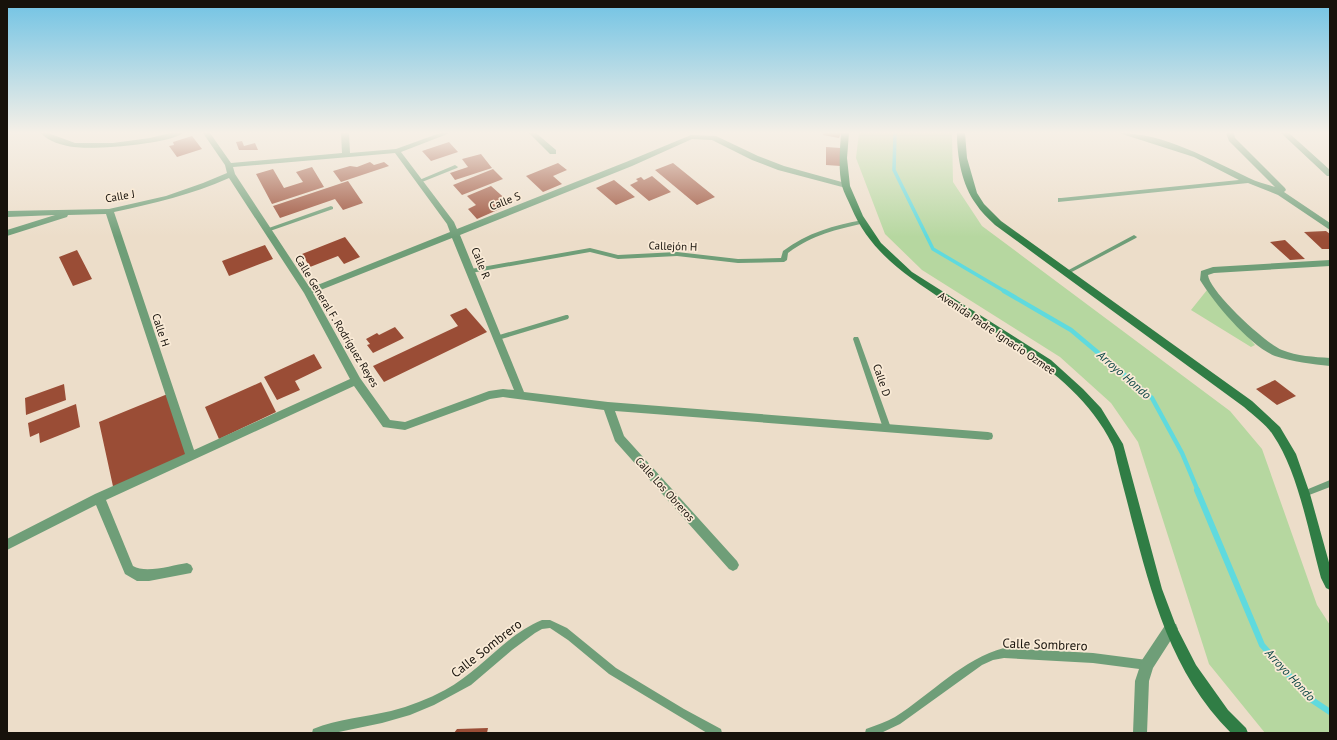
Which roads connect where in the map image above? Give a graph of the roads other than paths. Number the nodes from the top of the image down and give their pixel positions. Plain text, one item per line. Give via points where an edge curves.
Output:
1 (250, 168) edge
2 (410, 168) edge
3 (454, 168) edge
4 (620, 168) edge
5 (780, 168) edge
6 (844, 168) edge
7 (966, 168) edge
8 (1223, 168) edge
9 (1260, 168) edge
10 (230, 170) junction
11 (420, 180) junction
12 (1248, 180) junction
13 (846, 186) junction
14 (1061, 200) dead end
15 (1292, 200) junction
16 (331, 208) dead end
17 (77, 211) junction
18 (109, 211) junction
19 (7, 214) edge
20 (863, 222) junction
21 (1330, 227) edge
22 (268, 230) junction
23 (7, 233) edge
24 (455, 233) junction
25 (1134, 237) dead end
26 (1330, 263) edge
27 (471, 271) junction
28 (1066, 273) junction
29 (308, 292) junction
30 (566, 317) dead end
31 (498, 338) junction
32 (856, 339) dead end
33 (1330, 362) edge
34 (356, 381) junction
35 (521, 396) junction
36 (608, 406) junction
37 (887, 428) junction
38 (988, 436) dead end
39 (191, 456) junction
40 (1330, 483) edge
41 (1304, 494) junction
42 (99, 498) junction
43 (7, 545) edge
44 (733, 565) dead end
45 (187, 569) dead end
46 (1330, 584) edge
47 (1171, 629) junction
48 (1147, 665) junction
49 (317, 733) edge
50 (717, 733) edge
51 (870, 733) edge
52 (1140, 733) edge
53 (1241, 733) edge

1 - 10 street, Calle J
2 - 11 street, Calle R
3 - 11 lane
4 - 24 street, Calle S
5 - 13 street, Calle S
6 - 13 street, Avenida Padre Ignacio Ozmee
7 - 28 street via 978,200 998,223
8 - 12 street
9 - 15 street
10 - 18 street, Calle J via 206,185 168,198
10 - 22 street, Calle General F. Rodríguez Reyes
11 - 24 street, Calle R
12 - 14 street
12 - 15 street via 1262,184
13 - 20 street, Avenida Padre Ignacio Ozmee
15 - 21 street
16 - 22 lane
17 - 18 street, Calle J
17 - 19 street, Calle J
17 - 23 street
18 - 39 street, Calle H
20 - 27 lane, Callejón H via 813,235 785,252 784,260 738,261 677,254 618,257 590,250
20 - 47 street, Avenida Padre Ignacio Ozmee via 878,245 909,274 1047,364 1097,411 1118,444 1156,589
22 - 29 street, Calle General F. Rodríguez Reyes
24 - 27 street, Calle R
24 - 29 street, Calle S
25 - 28 lane
26 - 33 street via 1213,270 1204,273 1204,280 1261,343 1273,351 1292,357
27 - 31 street, Calle R
28 - 41 street via 1248,404 1276,430 1291,454
29 - 34 street, Calle General F. Rodríguez Reyes
30 - 31 lane
31 - 35 street, Calle R
32 - 37 lane, Calle D
34 - 35 street, Calle General F. Rodríguez Reyes via 387,424 405,426 489,395 503,393
34 - 39 street
35 - 36 street
36 - 37 street
36 - 44 street, Calle Los Obreros via 619,438
37 - 38 street
39 - 42 street
40 - 41 lane
41 - 46 street
42 - 43 street
42 - 45 street via 129,570 137,575 149,575
47 - 48 street
47 - 53 street, Avenida Padre Ignacio Ozmee via 1191,670 1223,715
48 - 51 lane, Calle Sombrero via 1094,658 1004,653 979,662 897,720
48 - 52 street via 1142,681
49 - 50 lane, Calle Sombrero via 393,716 432,701 468,682 522,636 539,625 550,624 567,632 609,669

